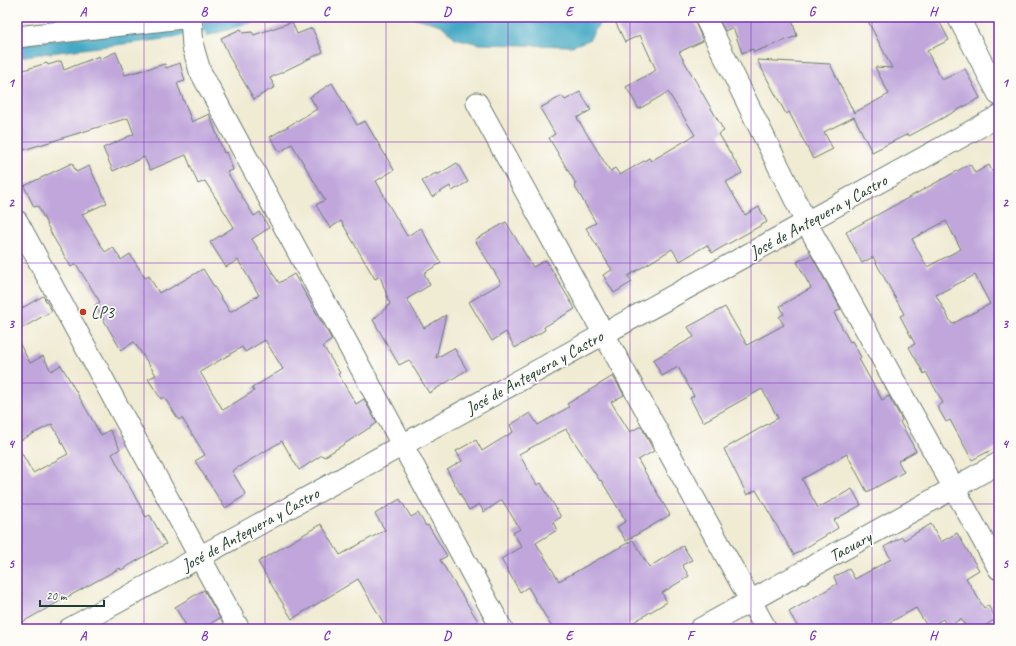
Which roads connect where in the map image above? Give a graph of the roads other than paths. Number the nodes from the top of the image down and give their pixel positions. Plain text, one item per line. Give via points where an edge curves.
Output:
1 (705, 17) edge
2 (958, 17) edge
3 (191, 20) edge
4 (17, 37) edge
5 (999, 95) edge
6 (477, 103) dead end
7 (999, 116) edge
8 (17, 221) edge
9 (806, 222) junction
10 (603, 334) junction
11 (402, 445) junction
12 (999, 463) edge
13 (954, 488) junction
14 (200, 557) junction
15 (999, 569) edge
16 (751, 601) junction
17 (69, 629) edge
18 (239, 629) edge
19 (502, 629) edge
20 (700, 629) edge
21 (766, 629) edge

1 - 9 street
2 - 5 street
3 - 4 street
3 - 11 street via 193,47 200,70
6 - 10 street
7 - 9 street, José de Antequera y Castro
8 - 14 street
9 - 10 street, José de Antequera y Castro
9 - 13 street
10 - 11 street, José de Antequera y Castro
10 - 16 street
11 - 14 street, José de Antequera y Castro
11 - 19 street
12 - 13 street, Tacuary
13 - 15 street
13 - 16 street, Tacuary
14 - 17 street, José de Antequera y Castro
14 - 18 street
16 - 20 street, Tacuary
16 - 21 street

